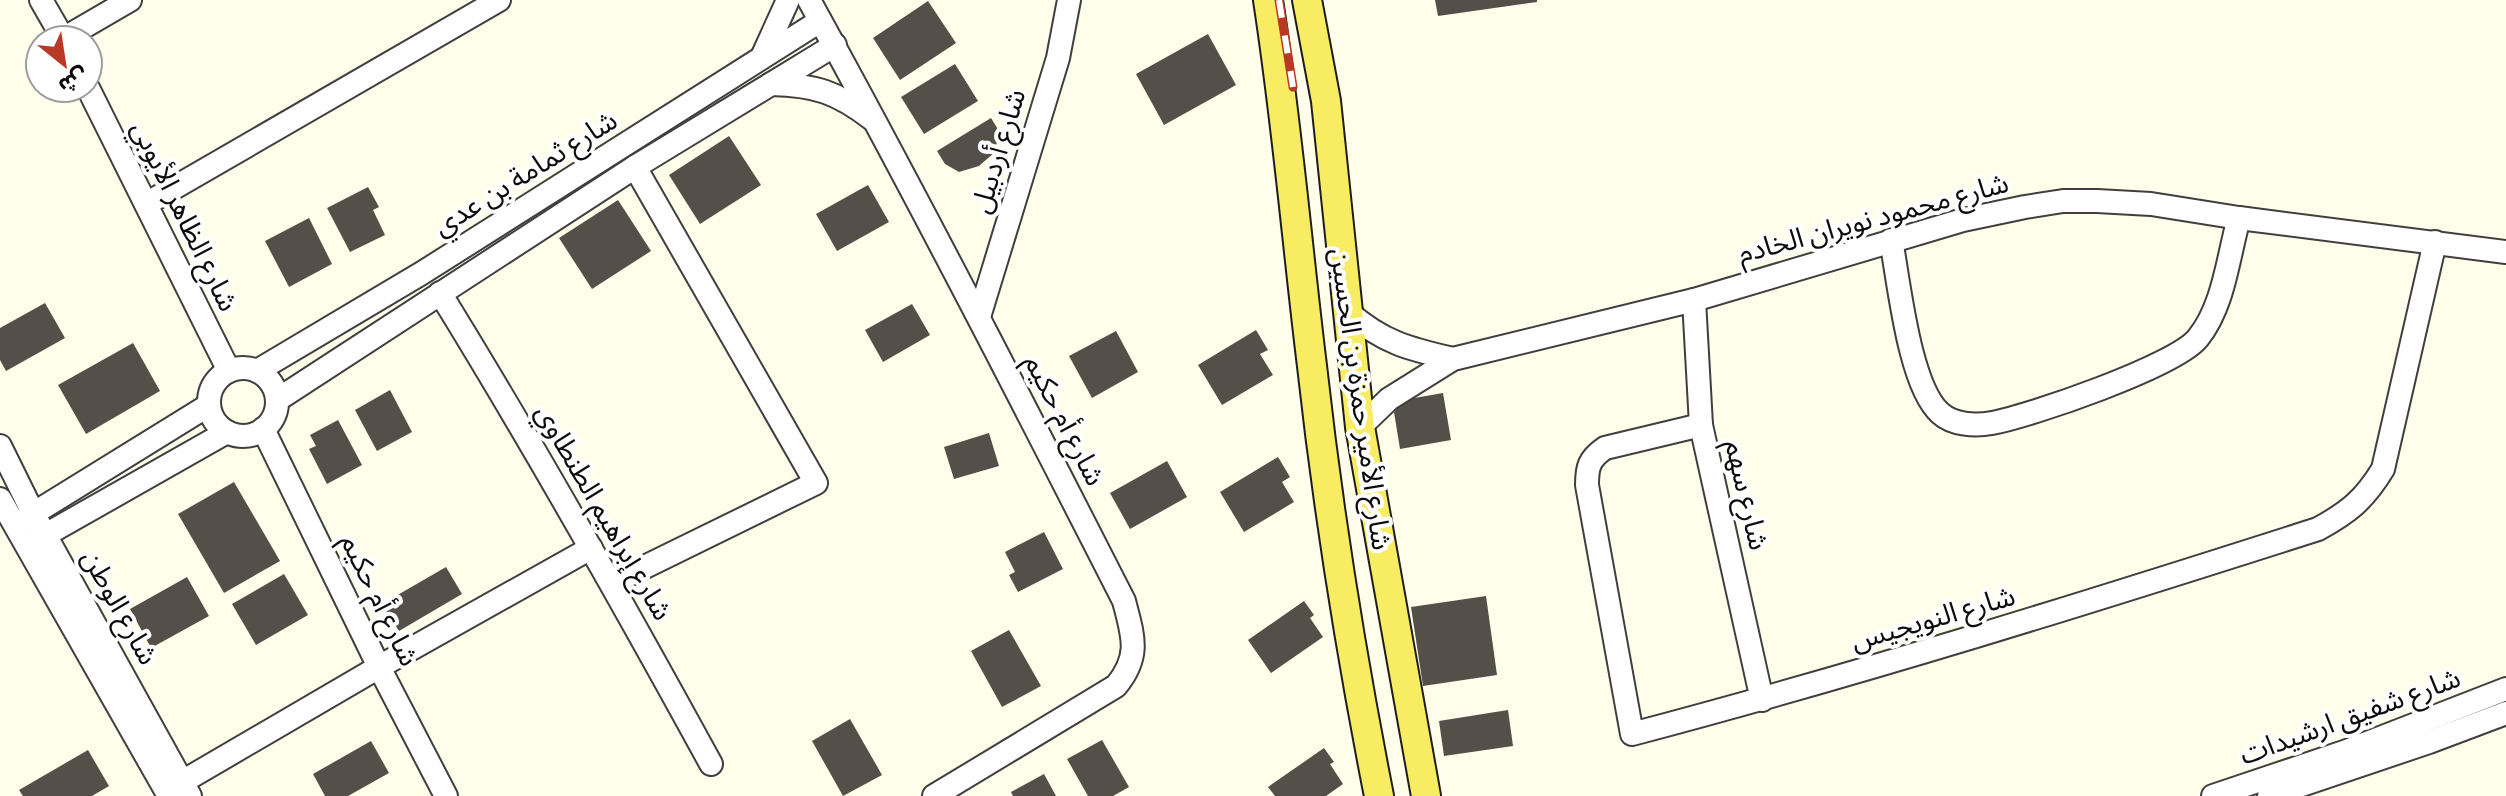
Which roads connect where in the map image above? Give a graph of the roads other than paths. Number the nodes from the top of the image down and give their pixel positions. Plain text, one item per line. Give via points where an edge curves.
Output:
1 (41, 0) edge
2 (130, 0) edge
3 (499, 0) edge
4 (788, 0) edge
5 (809, 0) edge
6 (1069, 0) edge
7 (1268, 0) edge
8 (1307, 0) edge
9 (820, 21) junction
10 (55, 24) edge
11 (89, 24) edge
12 (835, 45) junction
13 (763, 56) junction
14 (770, 84) junction
15 (96, 104) edge
16 (878, 123) junction
17 (635, 167) junction
18 (146, 204) junction
19 (2239, 218) junction
20 (1891, 240) junction
21 (2435, 242) junction
22 (2506, 252) edge
23 (440, 293) junction
24 (1694, 300) junction
25 (1348, 312) junction
26 (979, 317) junction
27 (1453, 359) junction
28 (229, 371) junction
29 (257, 371) junction
30 (277, 400) junction
31 (209, 405) junction
32 (1701, 425) junction
33 (1360, 427) junction
34 (263, 429) junction
35 (227, 432) junction
36 (0, 446) edge
37 (0, 499) edge
38 (33, 513) junction
39 (13, 525) junction
40 (45, 534) junction
41 (25, 547) junction
42 (591, 548) junction
43 (612, 583) junction
44 (379, 667) junction
45 (2506, 689) edge
46 (1762, 700) junction
47 (2506, 713) edge
48 (711, 764) dead end
49 (181, 791) edge
50 (446, 796) edge
51 (934, 796) edge
52 (1379, 796) edge
53 (1426, 796) edge
54 (2213, 796) edge
55 (2269, 796) edge

1 - 10 street
2 - 11 street
3 - 18 street
4 - 13 street
5 - 9 street, شارع أم حكيم
6 - 26 street, شارع أردبيل via 1058,58
7 - 52 main road, شارع الأمير حمزة بن الحسين via 1312,368 1356,682
8 - 25 main road, شارع الأمير حمزة بن الحسين via 1326,101
9 - 12 street, شارع أم حكيم
9 - 13 street, شارع ثمامة بن عدي
12 - 14 street, شارع ثمامة بن عدي
12 - 16 street, شارع أم حكيم
13 - 29 street, شارع ثمامة بن عدي via 422,273
14 - 16 street via 829,91
14 - 17 street, شارع ثمامة بن عدي
15 - 18 street, شارع الظاهر الأيوبي
16 - 26 street, شارع أم حكيم
17 - 23 street, شارع ثمامة بن عدي
17 - 43 street via 816,483
18 - 28 street, شارع الظاهر الأيوبي
19 - 20 street, شارع محمود نويران الخادم via 2151,204 2063,201
19 - 20 street via 2212,319 2196,342 2170,360 2094,391 2011,418 1972,424 1943,416 1924,393
19 - 21 street, شارع محمود نويران الخادم
20 - 24 street, شارع محمود نويران الخادم
21 - 22 street, شارع محمود نويران الخادم
21 - 46 street, شارع النويجيس via 2383,469 2350,511 2318,529 2054,614
23 - 30 street, شارع ثمامة بن عدي
23 - 42 street, شارع إبراهيم الطنطاوي
24 - 27 street, شارع محمود نويران الخادم
24 - 32 street, شارع سهم
25 - 27 street, شارع محمود نويران الخادم via 1391,342
25 - 33 main road, شارع الأمير حمزة بن الحسين
26 - 51 street, شارع أم حكيم via 1124,601 1132,651 1130,669 1116,686
27 - 33 street, شارع محمود نويران الخادم via 1389,399
28 - 29 street
28 - 31 street via 217,379
29 - 30 street via 274,388
30 - 34 street
31 - 35 street
31 - 38 street
32 - 46 street, شارع سهم
32 - 46 street, شارع النويجيس via 1605,448 1587,466 1632,734
33 - 53 main road, شارع الأمير حمزة بن الحسين
34 - 35 street via 252,434
34 - 44 street, شارع أم حكيم
35 - 40 street
36 - 38 street, شارع الوطن
37 - 39 street, شارع الوطن
38 - 39 street
38 - 40 street, شارع الوطن
39 - 41 street, شارع الوطن
40 - 41 street
40 - 49 street, شارع الوطن
41 - 49 street, شارع الوطن
42 - 43 street, شارع إبراهيم الطنطاوي
42 - 44 street
43 - 48 street, شارع إبراهيم الطنطاوي
44 - 49 street
44 - 50 street, شارع أم حكيم
45 - 54 street, شارع شفيق ارشيدات
47 - 55 street, شارع شفيق ارشيدات

